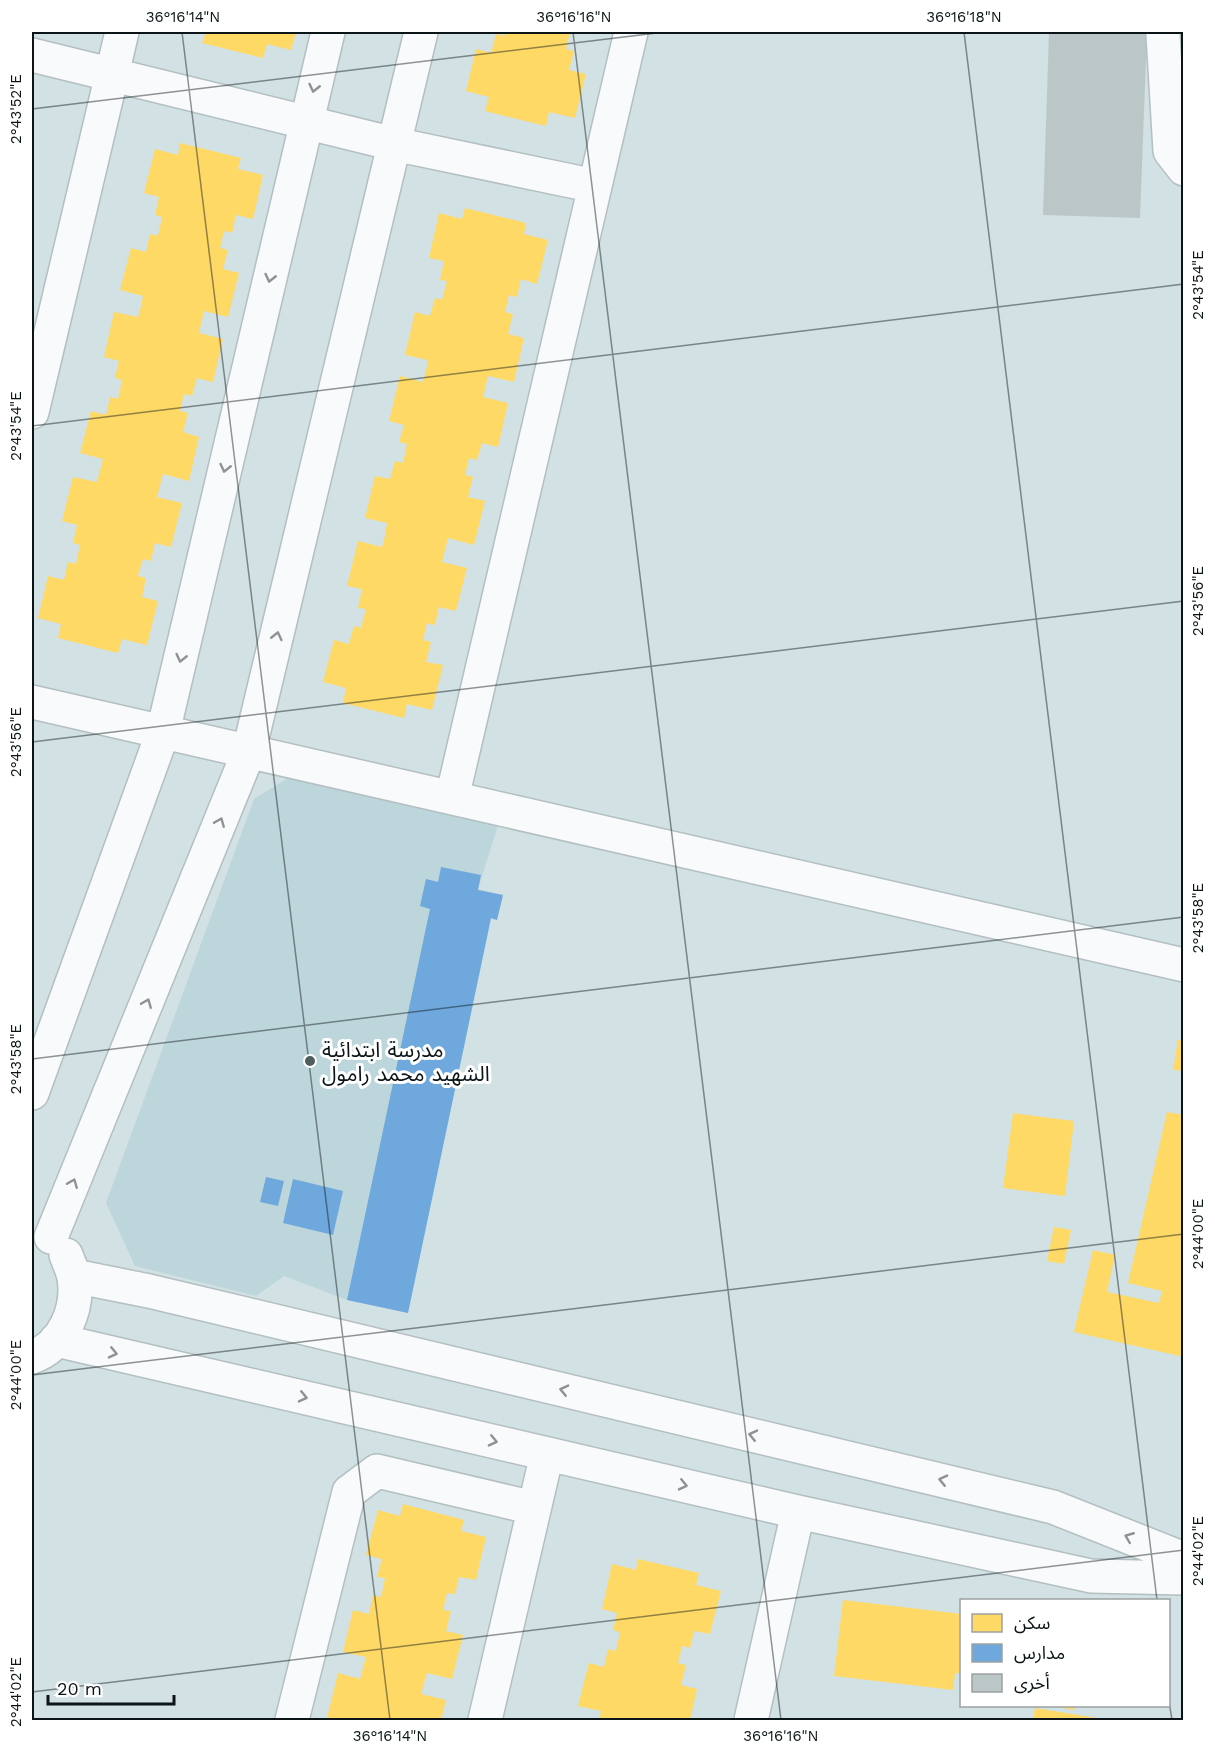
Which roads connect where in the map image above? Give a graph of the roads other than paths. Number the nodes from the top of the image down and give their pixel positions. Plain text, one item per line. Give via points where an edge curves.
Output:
1 (122, 32) edge
2 (328, 32) edge
3 (421, 32) edge
4 (631, 32) edge
5 (1163, 35) dead end
6 (32, 55) edge
7 (111, 74) junction
8 (306, 122) junction
9 (394, 144) junction
10 (1184, 169) edge
11 (595, 186) junction
12 (32, 412) edge
13 (32, 702) edge
14 (163, 732) junction
15 (249, 751) junction
16 (452, 798) junction
17 (1184, 965) edge
18 (32, 1093) edge
19 (41, 1231) edge
20 (74, 1276) junction
21 (44, 1349) edge
22 (547, 1454) junction
23 (534, 1508) junction
24 (798, 1512) junction
25 (1184, 1558) edge
26 (1184, 1578) edge
27 (292, 1720) edge
28 (486, 1720) edge
29 (751, 1720) edge

1 - 7 street
2 -> 8 street
3 - 9 street
4 - 11 street
5 - 10 street via 1170,151
6 - 7 street
7 - 8 street
7 - 12 street
8 - 9 street
8 -> 14 street
9 - 11 street
15 -> 9 street
11 - 16 street
13 - 14 street
14 - 15 street
14 - 18 street
15 - 16 street
19 -> 15 street
16 - 17 street
19 - 20 street via 66,1255
20 - 21 street via 75,1299 69,1321
25 -> 20 street via 1053,1507 160,1293
21 -> 22 street
22 - 23 street
22 -> 24 street
23 - 27 street via 377,1471 349,1492
23 - 28 street
24 - 26 street via 1091,1576
24 - 29 street

